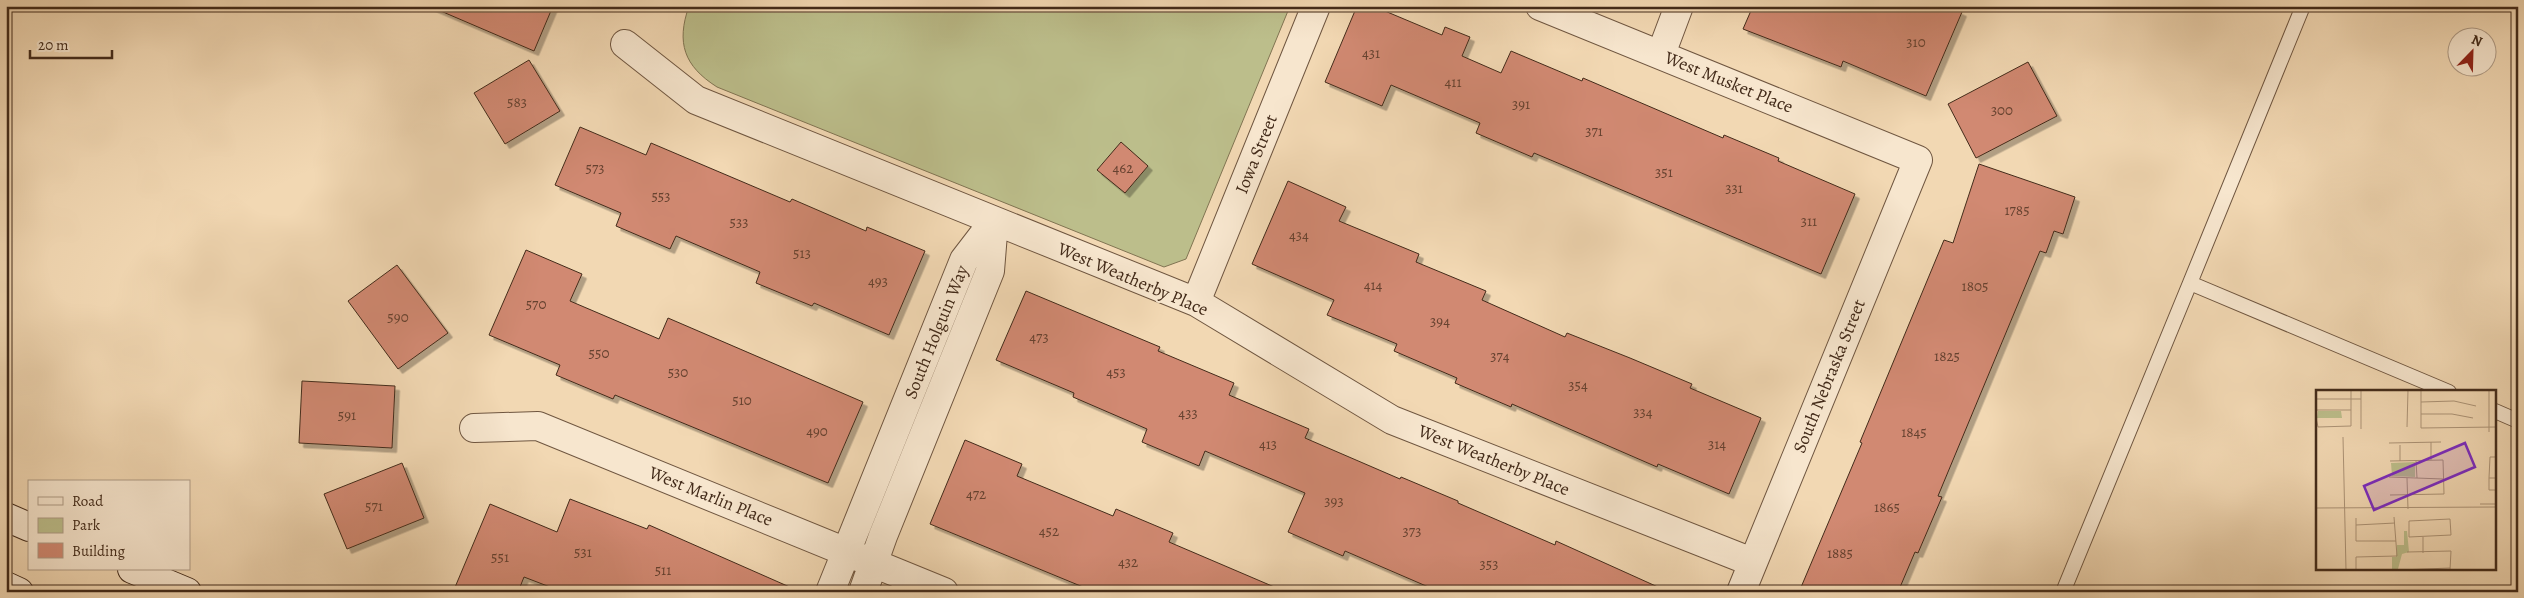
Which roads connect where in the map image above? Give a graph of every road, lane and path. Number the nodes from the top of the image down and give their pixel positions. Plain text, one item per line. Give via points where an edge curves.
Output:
1 (1316, 6) edge
2 (1540, 6) edge
3 (1679, 6) edge
4 (2303, 6) edge
5 (625, 44) dead end
6 (1661, 54) junction
7 (1918, 160) joint
8 (994, 221) junction
9 (2190, 283) junction
10 (1196, 302) junction
11 (2443, 390) edge
12 (2496, 411) edge
13 (2518, 421) edge
14 (474, 428) dead end
15 (6, 517) edge
16 (28, 527) edge
17 (846, 550) junction
18 (873, 562) junction
19 (1752, 562) junction
20 (134, 570) edge
21 (6, 586) edge
22 (19, 592) edge
23 (187, 592) edge
24 (830, 592) edge
25 (863, 592) edge
26 (944, 592) edge
27 (1741, 592) edge
28 (2063, 592) edge

1 - 10 street, Iowa Street
2 - 6 street, West Musket Place
3 - 6 street
4 - 9 lane
5 - 8 street, West Weatherby Place via 696,100
6 - 7 street, West Musket Place
7 - 19 street, South Nebraska Street
8 - 10 street, West Weatherby Place
8 - 17 street, South Holguin Way via 964,260
8 - 18 street, South Holguin Way via 990,271
9 - 11 lane
9 - 28 lane
10 - 19 street, West Weatherby Place via 1392,420
12 - 13 lane
14 - 17 street, West Marlin Place via 538,426
15 - 16 street
17 - 18 street, West Marlin Place
17 - 24 street, South Holguin Way
18 - 25 street, South Holguin Way
18 - 26 street, West Marlin Place
19 - 27 street, South Nebraska Street
20 - 23 street
21 - 22 street

